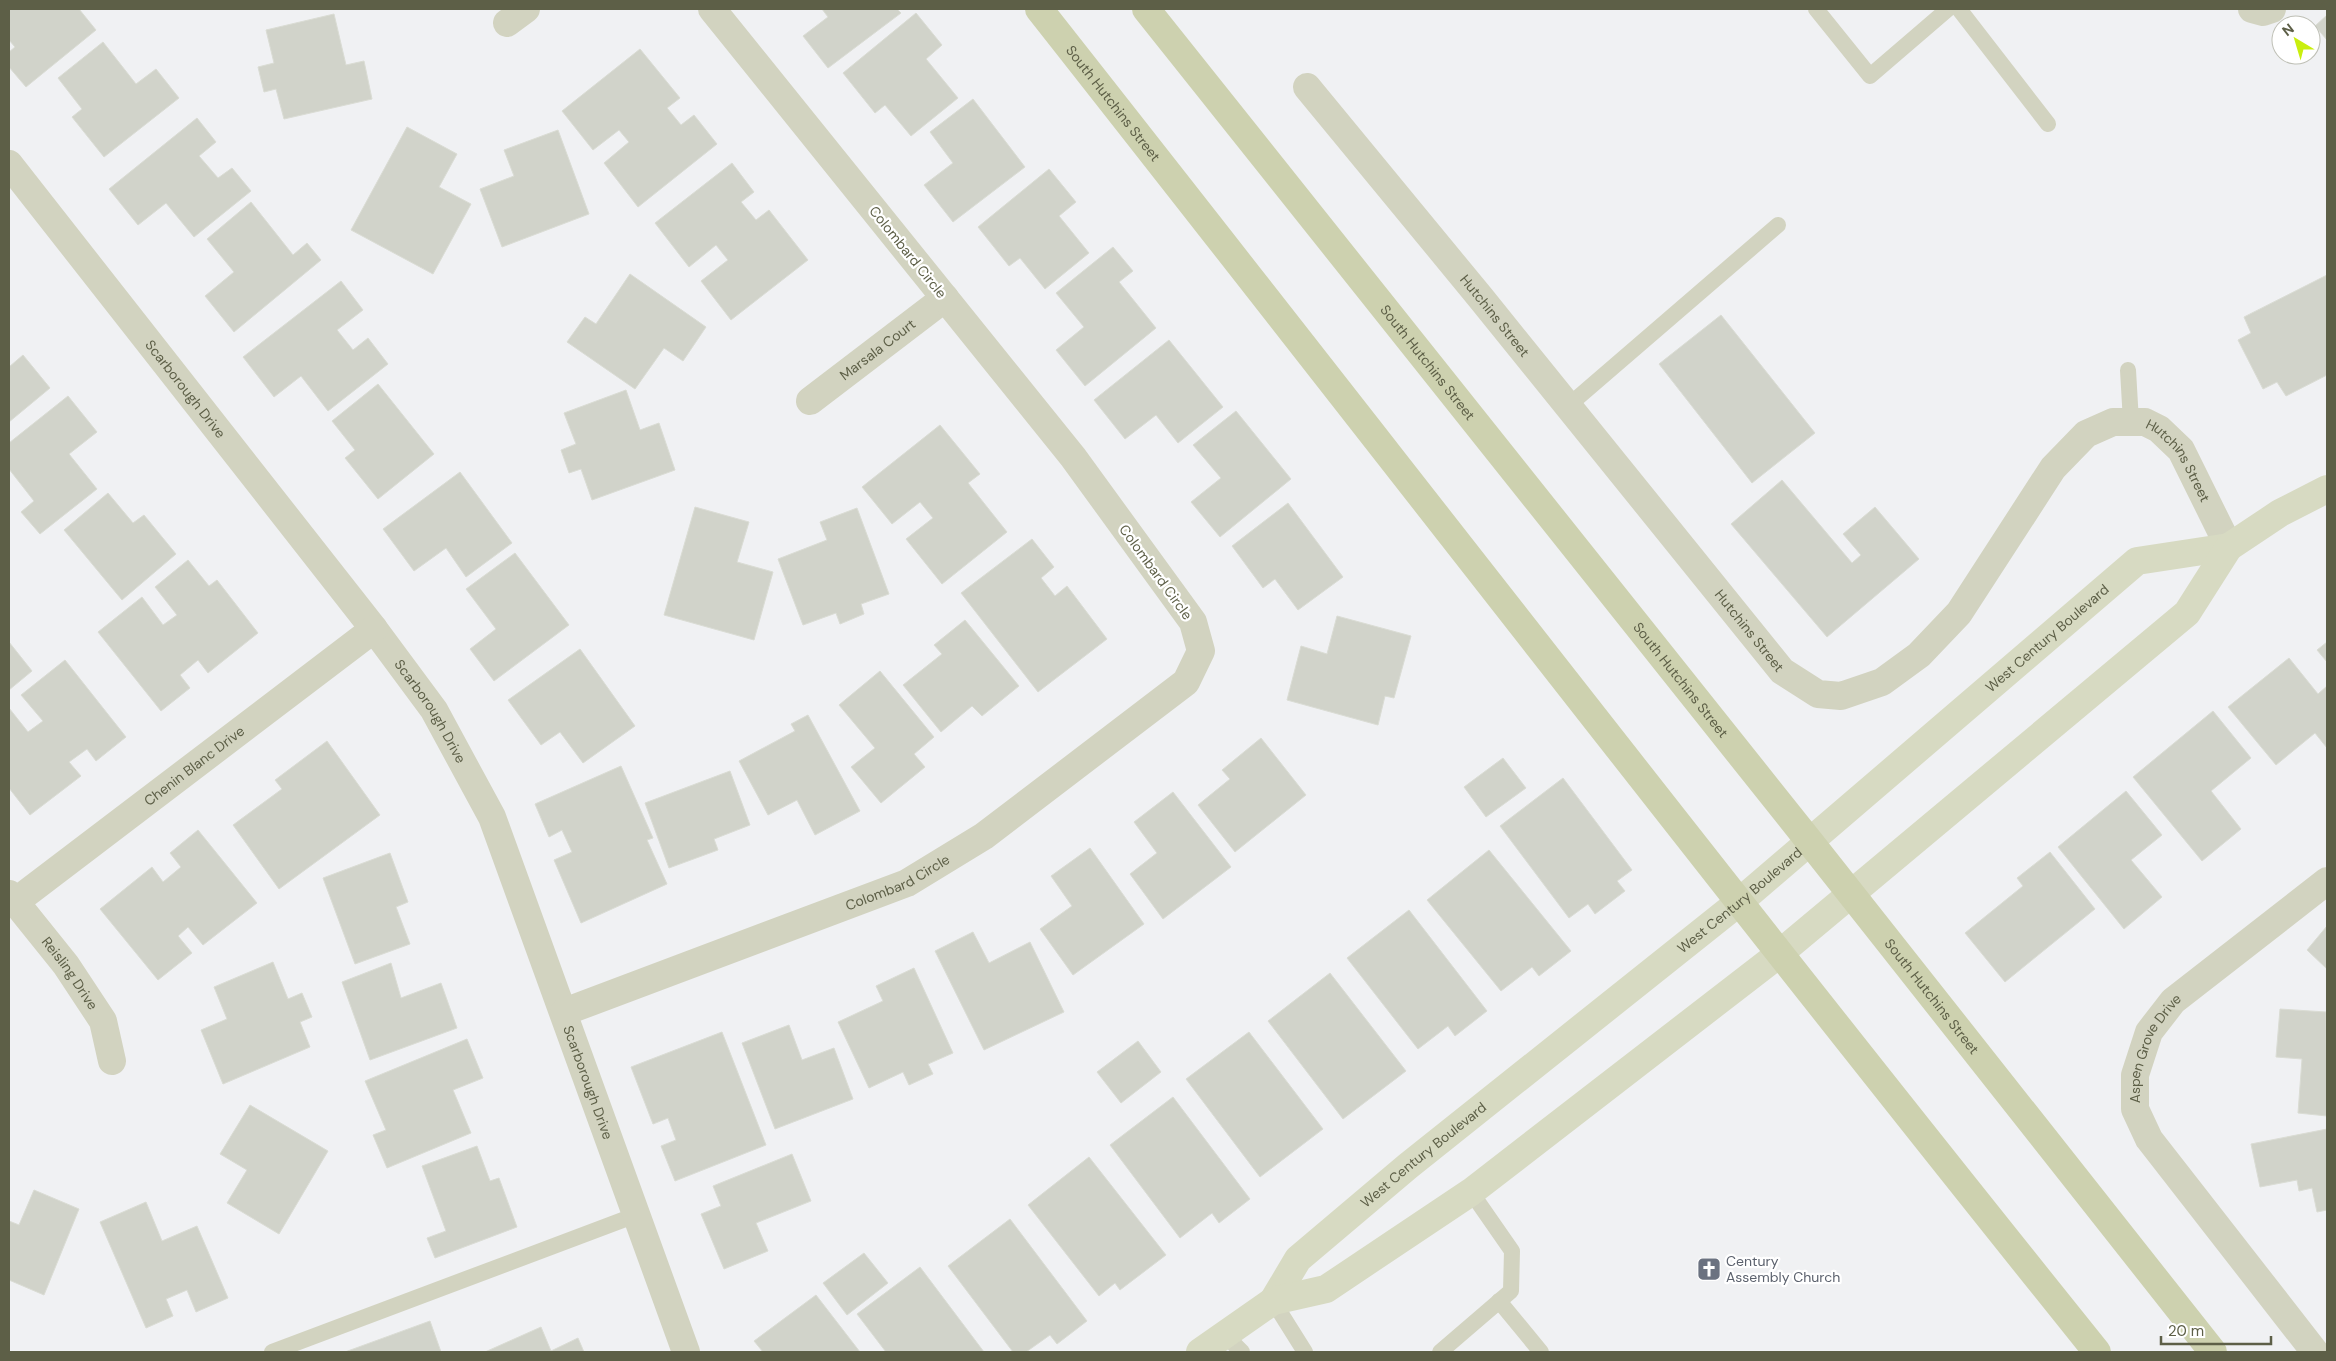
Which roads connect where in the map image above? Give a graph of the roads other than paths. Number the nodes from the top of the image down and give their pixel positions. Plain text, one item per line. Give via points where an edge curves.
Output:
1 (712, 9) edge
2 (1039, 9) edge
3 (1146, 9) edge
4 (1816, 9) edge
5 (1948, 9) edge
6 (1960, 9) edge
7 (2252, 9) edge
8 (2272, 9) edge
9 (1307, 87) dead end
10 (2048, 124) dead end
11 (9, 164) edge
12 (1778, 225) dead end
13 (945, 298) junction
14 (2128, 370) dead end
15 (810, 401) dead end
16 (1568, 406) junction
17 (2131, 422) junction
18 (2327, 490) edge
19 (2229, 547) junction
20 (374, 629) junction
21 (1810, 842) junction
22 (2327, 881) edge
23 (1851, 893) junction
24 (12, 898) edge
25 (1738, 903) junction
26 (1779, 954) junction
27 (564, 1012) junction
28 (112, 1061) dead end
29 (1471, 1192) junction
30 (636, 1215) junction
31 (1273, 1301) junction
32 (1498, 1301) junction
33 (1234, 1344) edge
34 (272, 1352) edge
35 (686, 1352) edge
36 (1200, 1352) edge
37 (1305, 1352) edge
38 (1440, 1352) edge
39 (1541, 1352) edge
40 (2097, 1352) edge
41 (2213, 1352) edge
42 (2315, 1352) edge

1 - 13 street, Colombard Circle
2 - 25 main road, South Hutchins Street
3 - 21 main road, South Hutchins Street
4 - 5 lane via 1870,76
6 - 10 lane
7 - 8 street via 2263,12
9 - 16 street, Hutchins Street
11 - 20 street, Scarborough Drive
12 - 16 lane
13 - 15 street, Marsala Court
13 - 27 street, Colombard Circle via 1073,458 1193,622 1201,652 1186,682 984,836 907,883
14 - 17 lane
16 - 17 street, Hutchins Street via 1782,671 1818,694 1841,696 1882,682 1919,655 1959,613 2053,468 2086,434 2114,422
17 - 19 street, Hutchins Street via 2145,422 2159,429 2181,450
18 - 19 street, West Century Boulevard via 2280,513
19 - 21 street, West Century Boulevard via 2137,561
19 - 23 street, West Century Boulevard via 2187,613
20 - 24 street, Chenin Blanc Drive
20 - 27 street, Scarborough Drive via 434,710 492,816
21 - 23 main road, South Hutchins Street
21 - 25 street, West Century Boulevard
22 - 42 street, Aspen Grove Drive via 2173,1001 2149,1032 2135,1075 2135,1110 2149,1139
23 - 26 street, West Century Boulevard
23 - 41 main road, South Hutchins Street
24 - 28 street, Reisling Drive via 66,965 103,1021
25 - 26 main road, South Hutchins Street
25 - 31 street, West Century Boulevard via 1408,1166 1298,1259
26 - 29 street, West Century Boulevard
26 - 40 main road, South Hutchins Street
27 - 30 street, Scarborough Drive
29 - 31 street, West Century Boulevard via 1326,1289
29 - 32 lane via 1512,1251 1511,1290
30 - 34 lane
30 - 35 street, Scarborough Drive
31 - 33 street, West Century Boulevard
31 - 37 lane
32 - 38 lane
32 - 39 lane
33 - 36 street, West Century Boulevard

